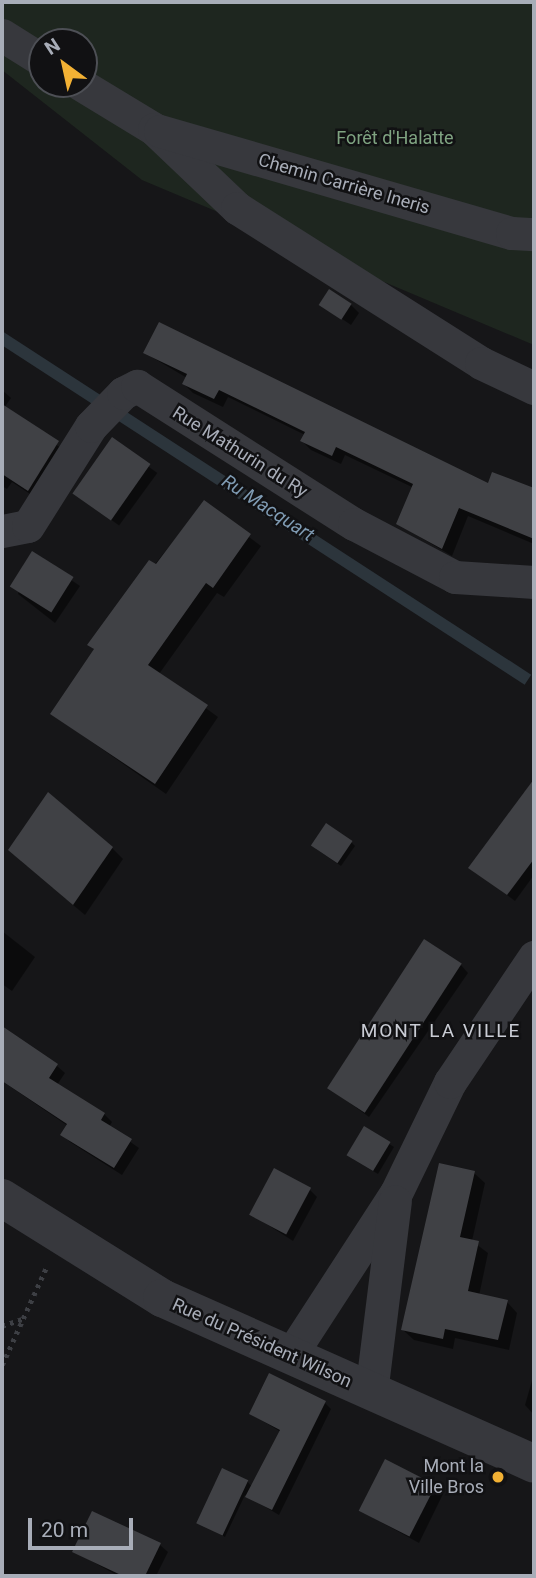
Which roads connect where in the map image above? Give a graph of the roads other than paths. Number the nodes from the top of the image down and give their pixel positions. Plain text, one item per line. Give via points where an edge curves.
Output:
1 (2, 35) edge
2 (28, 51) edge
3 (98, 95) edge
4 (154, 129) junction
5 (534, 234) edge
6 (481, 363) junction
7 (534, 388) edge
8 (534, 410) edge
9 (2, 531) edge
10 (534, 582) edge
11 (534, 957) edge
12 (396, 1193) junction
13 (2, 1198) edge
14 (290, 1356) junction
15 (371, 1393) junction
16 (534, 1464) edge

1 - 2 street
3 - 4 street
4 - 5 street, Chemin Carrière Ineris via 512,233
4 - 6 street via 237,208
6 - 7 street
6 - 8 street
9 - 10 street, Rue Mathurin du Ry via 28,526 91,426 136,386 354,524 456,578
11 - 12 street via 450,1082
12 - 14 street
12 - 15 street
13 - 14 street, Rue du Président Wilson via 162,1298
14 - 15 street, Rue du Président Wilson
15 - 16 street, Rue du Président Wilson

